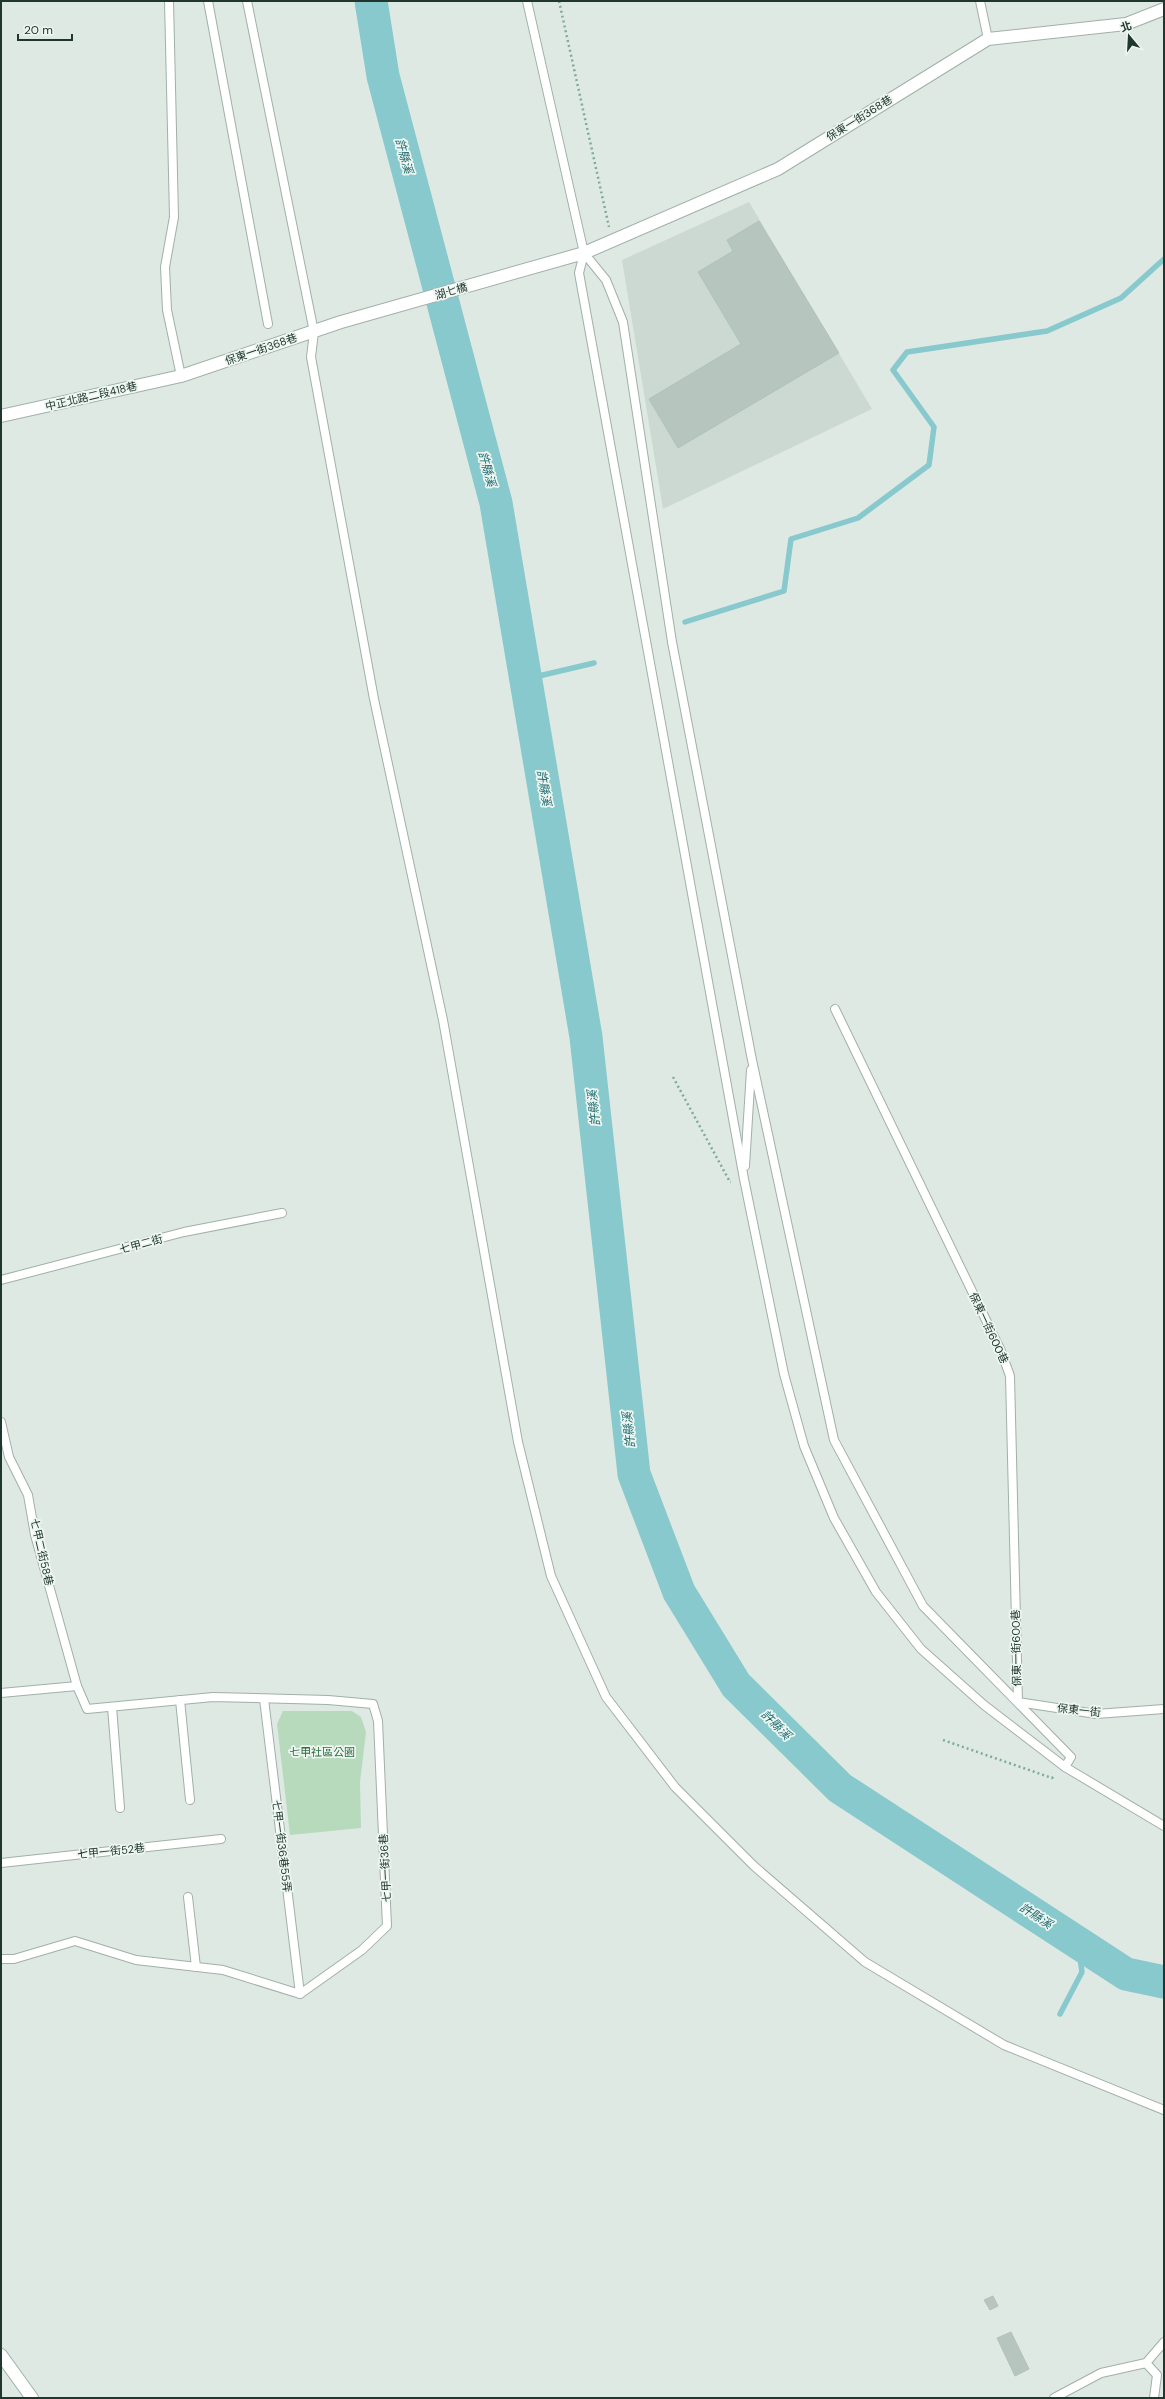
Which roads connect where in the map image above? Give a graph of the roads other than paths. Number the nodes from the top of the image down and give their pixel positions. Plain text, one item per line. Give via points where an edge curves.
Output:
1 (169, 1) edge
2 (208, 1) edge
3 (247, 1) edge
4 (527, 1) edge
5 (980, 1) edge
6 (1164, 9) edge
7 (988, 39) junction
8 (584, 253) junction
9 (562, 260) joint
10 (341, 322) joint
11 (268, 324) dead end
12 (314, 332) junction
13 (180, 376) junction
14 (1, 416) edge
15 (835, 1009) dead end
16 (752, 1060) junction
17 (744, 1179) junction
18 (282, 1213) dead end
19 (1, 1280) edge
20 (1, 1422) edge
21 (77, 1686) junction
22 (1, 1693) edge
23 (264, 1699) junction
24 (180, 1700) junction
25 (1018, 1702) junction
26 (112, 1707) junction
27 (1164, 1709) edge
28 (1065, 1767) junction
29 (190, 1800) dead end
30 (120, 1808) dead end
31 (1164, 1826) edge
32 (221, 1839) dead end
33 (1, 1863) edge
34 (188, 1897) dead end
35 (1, 1959) edge
36 (196, 1967) junction
37 (300, 1994) junction
38 (1164, 2110) edge
39 (1164, 2342) edge
40 (1, 2355) edge
41 (1146, 2363) junction
42 (32, 2398) edge
43 (1054, 2398) edge
44 (1154, 2398) edge

1 - 13 lane via 174,217 165,267 167,310
2 - 11 lane
3 - 12 lane
4 - 8 lane
5 - 7 lane
6 - 7 street, 保東一街368巷 via 1126,24
7 - 8 street, 保東一街368巷 via 778,169
8 - 9 street, 保東一街368巷
8 - 16 lane via 606,280 623,322 672,642
8 - 17 lane via 579,273 604,421
9 - 10 street, 湖七橋
10 - 12 street, 保東一街368巷
12 - 13 street, 保東一街368巷
12 - 38 lane via 313,365 374,699 443,1020 518,1442 551,1576 606,1697 676,1787 754,1866 865,1962 1004,2045
13 - 14 street, 中正北路二段418巷
15 - 25 lane, 保東一街600巷 via 1001,1351 1010,1376
16 - 17 lane
16 - 25 lane via 834,1440 923,1606
17 - 28 lane via 784,1374 804,1446 834,1518 876,1592 921,1650 984,1705
18 - 19 lane, 七甲二街 via 184,1232
20 - 21 lane, 七甲二街58巷 via 9,1457 28,1495 35,1535
21 - 22 lane
21 - 26 lane, 七甲一街36巷 via 87,1709
23 - 24 lane, 七甲一街36巷 via 213,1697
23 - 37 lane, 七甲一街36巷55弄
23 - 37 lane, 七甲一街36巷 via 372,1704 378,1721 387,1926 362,1950
24 - 26 lane, 七甲一街36巷
24 - 29 lane
25 - 27 lane, 保東一街 via 1096,1714
25 - 28 lane via 1071,1757
26 - 30 lane
28 - 31 lane
32 - 33 lane, 七甲一街52巷
34 - 36 lane
35 - 36 lane via 14,1959 75,1941 136,1960
36 - 37 lane via 223,1970
39 - 41 lane
40 - 42 street
41 - 43 lane via 1102,2373
41 - 44 lane via 1157,2375

